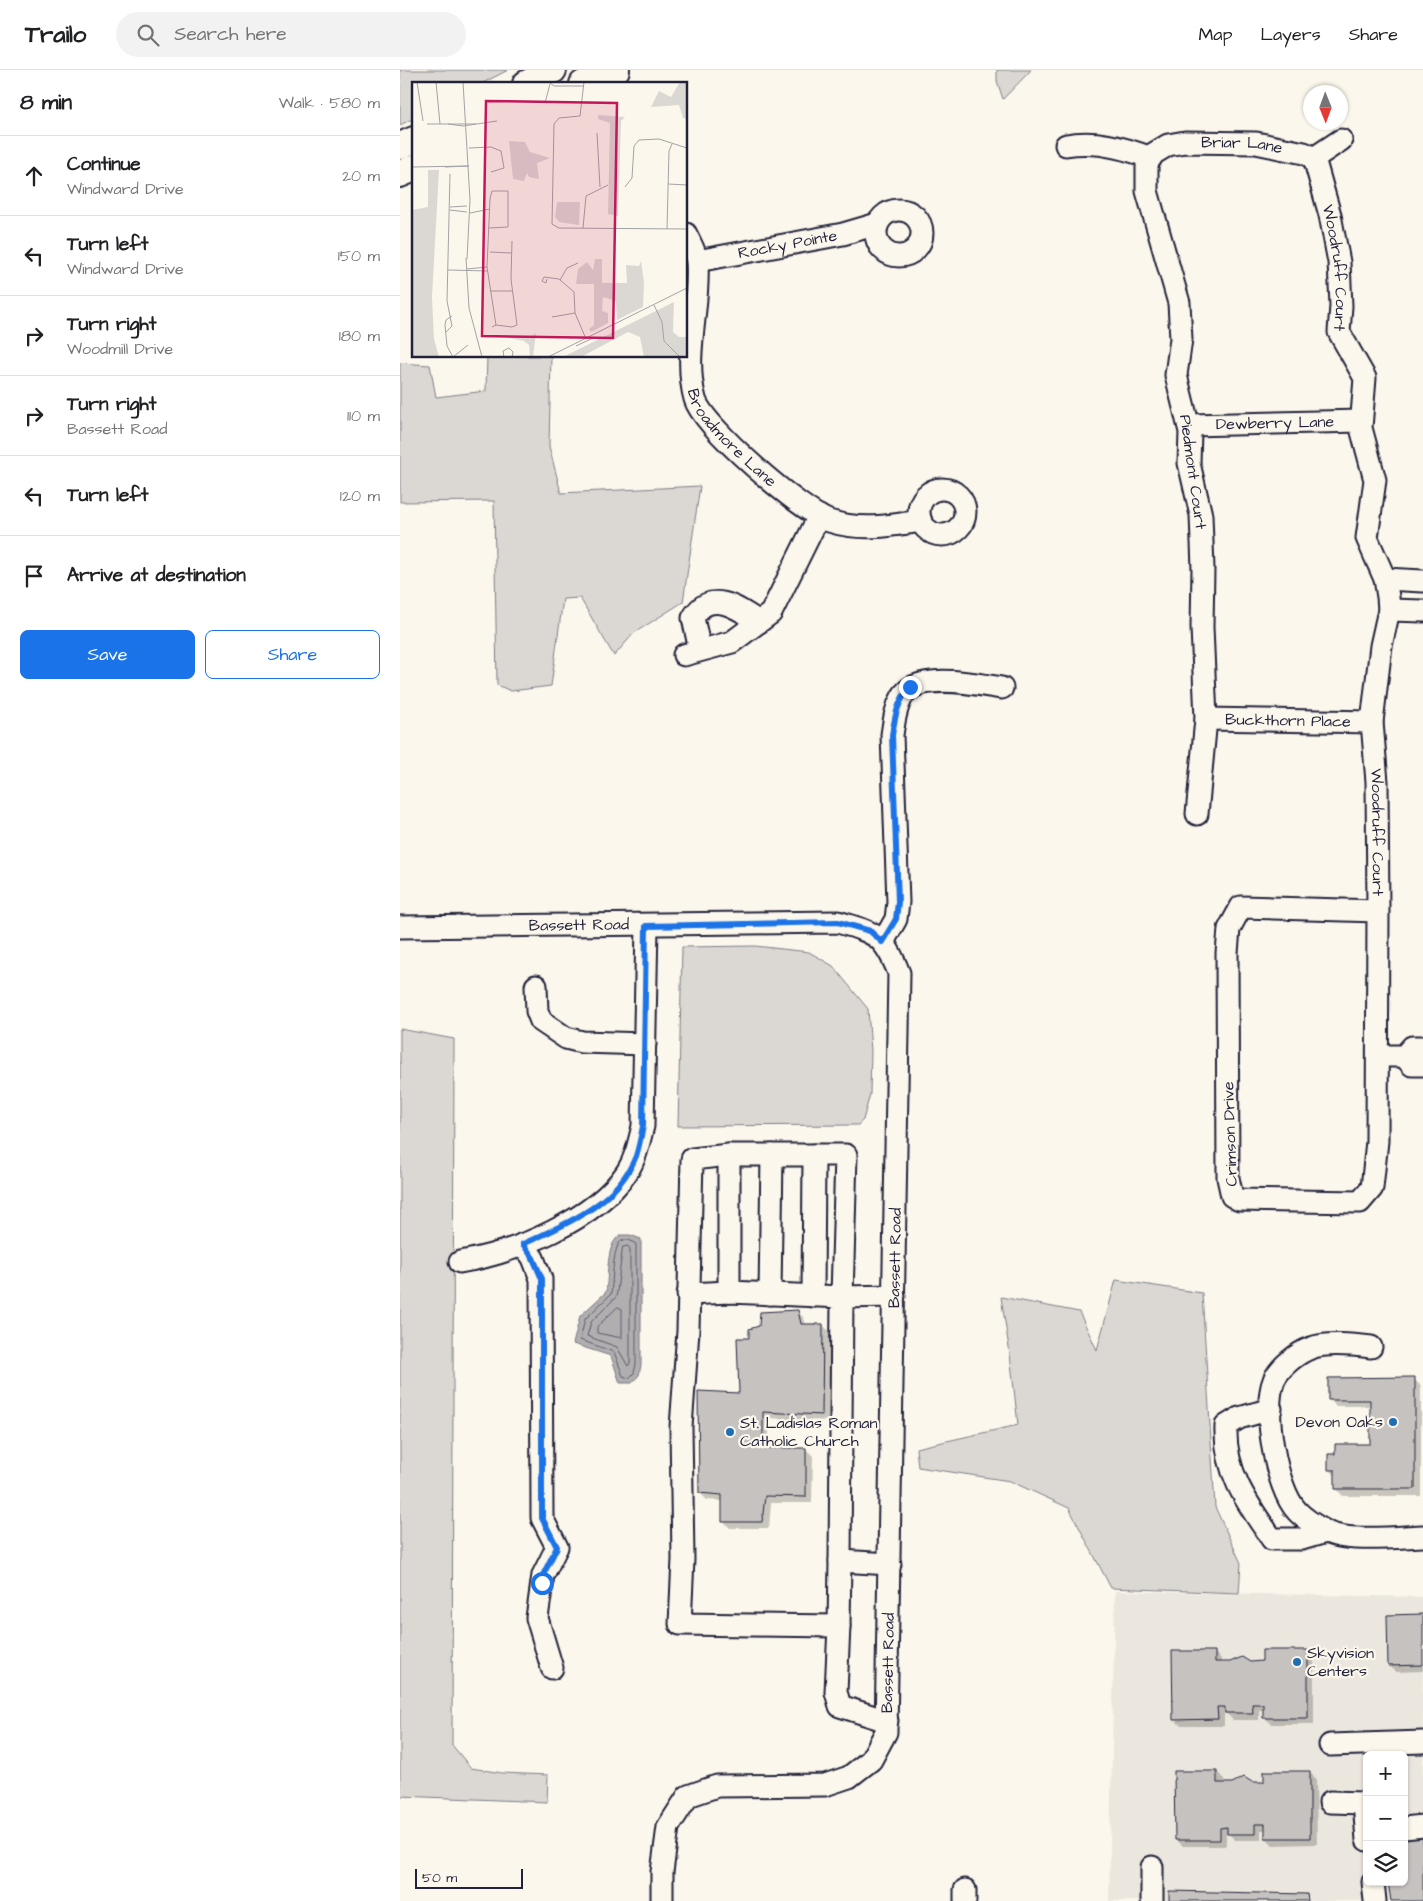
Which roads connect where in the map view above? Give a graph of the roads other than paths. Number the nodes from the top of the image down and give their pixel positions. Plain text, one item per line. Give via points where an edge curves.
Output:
1 (553, 70) edge
2 (617, 70) edge
3 (530, 82) edge
4 (588, 82) edge
5 (623, 82) edge
6 (1341, 140) dead end
7 (412, 141) edge
8 (1066, 145) dead end
9 (400, 146) edge
10 (1151, 158) junction
11 (1314, 158) junction
12 (412, 169) edge
13 (400, 174) edge
14 (877, 224) dead end
15 (688, 239) edge
16 (697, 261) junction
17 (1361, 421) junction
18 (1189, 425) junction
19 (819, 516) junction
20 (920, 521) dead end
21 (1385, 579) junction
22 (1423, 581) edge
23 (1389, 610) junction
24 (1423, 611) edge
25 (760, 622) junction
26 (1002, 688) dead end
27 (1206, 719) junction
28 (1372, 722) junction
29 (1197, 814) dead end
30 (1378, 911) junction
31 (646, 926) junction
32 (400, 927) edge
33 (882, 942) junction
34 (536, 986) dead end
35 (645, 1044) junction
36 (1379, 1056) junction
37 (1417, 1056) edge
38 (729, 1155) junction
39 (772, 1155) junction
40 (814, 1155) junction
41 (523, 1244) junction
42 (460, 1262) dead end
43 (729, 1292) junction
44 (688, 1294) junction
45 (770, 1294) junction
46 (813, 1296) junction
47 (894, 1296) junction
48 (842, 1297) junction
49 (1371, 1347) dead end
50 (1271, 1409) junction
51 (1326, 1532) junction
52 (1423, 1536) edge
53 (840, 1561) junction
54 (890, 1564) junction
55 (839, 1626) junction
56 (552, 1668) dead end
57 (887, 1721) junction
58 (1423, 1742) edge
59 (1330, 1745) dead end
60 (1330, 1802) dead end
61 (1363, 1803) edge
62 (1423, 1826) edge
63 (1408, 1828) edge
64 (1152, 1867) dead end
65 (1373, 1886) edge
66 (662, 1901) edge
67 (1152, 1901) edge
68 (1375, 1901) edge

1 - 3 main road
2 - 4 main road
2 - 5 street
6 - 11 street
7 - 9 main road
8 - 10 street via 1081,142 1103,144
10 - 11 street, Briar Lane via 1168,145 1185,142 1256,143
10 - 18 street, Piedmont Court via 1147,163 1147,191 1179,302 1181,339 1176,375
11 - 17 street, Woodruff Court via 1339,262 1339,332 1365,378
12 - 13 main road
14 - 16 street, Rocky Pointe via 843,234
15 - 16 street, Broadmore Lane
16 - 19 street, Broadmore Lane via 691,365 696,401 725,439 793,498
17 - 18 street, Dewberry Lane
17 - 21 street, Woodruff Court via 1375,480 1367,538
18 - 27 street, Piedmont Court via 1189,463 1201,515
19 - 20 street, Broadmore Lane via 873,528
19 - 25 street via 772,613
21 - 22 street
21 - 23 street, Woodruff Court
23 - 24 street
23 - 28 street, Woodruff Court via 1381,646
25 - 25 street via 732,642 692,653 693,618 704,604 724,603 739,608
26 - 33 street via 939,681 910,687 902,696 892,735 898,902 896,919
27 - 28 street, Buckthorn Place
27 - 29 street, Piedmont Court
28 - 30 street, Woodruff Court via 1377,782
30 - 36 street, Woodruff Court
30 - 36 street, Crimson Drive via 1241,908 1232,921 1227,973 1228,1178 1232,1196 1239,1200 1360,1202 1366,1197 1372,1188 1377,1141
31 - 32 street, Bassett Road
31 - 33 street, Bassett Road via 838,922 870,931
31 - 35 street
33 - 47 street, Bassett Road via 890,948 899,973
34 - 35 street via 540,1021 566,1038 582,1042
35 - 41 street via 643,1126 636,1156 627,1172 601,1202 582,1216
36 - 37 street
38 - 39 street
38 - 43 street
38 - 44 street via 692,1159
39 - 40 street
39 - 45 street
40 - 46 street
40 - 48 street via 846,1155
41 - 42 street via 488,1258
41 - 56 street via 542,1279 542,1518 557,1547 543,1575 537,1618
43 - 44 street
43 - 45 street
44 - 55 street via 681,1427 683,1559 680,1624
45 - 46 street
46 - 48 street
47 - 48 street
47 - 54 street, Bassett Road
48 - 53 street
49 - 50 street via 1348,1344 1311,1348 1283,1366 1270,1394
50 - 51 street via 1276,1469 1284,1489 1297,1511
50 - 51 street via 1239,1418 1226,1426 1225,1447 1236,1482 1250,1509 1272,1539 1302,1539
51 - 52 street via 1338,1536 1376,1538
53 - 54 street
53 - 55 street
54 - 57 street, Bassett Road
55 - 57 street via 836,1692 840,1706
57 - 66 street, Bassett Road via 886,1732 871,1760 849,1777 825,1785 717,1786 688,1796 668,1828
58 - 59 street
60 - 61 street
62 - 63 street
64 - 67 street
65 - 68 street

